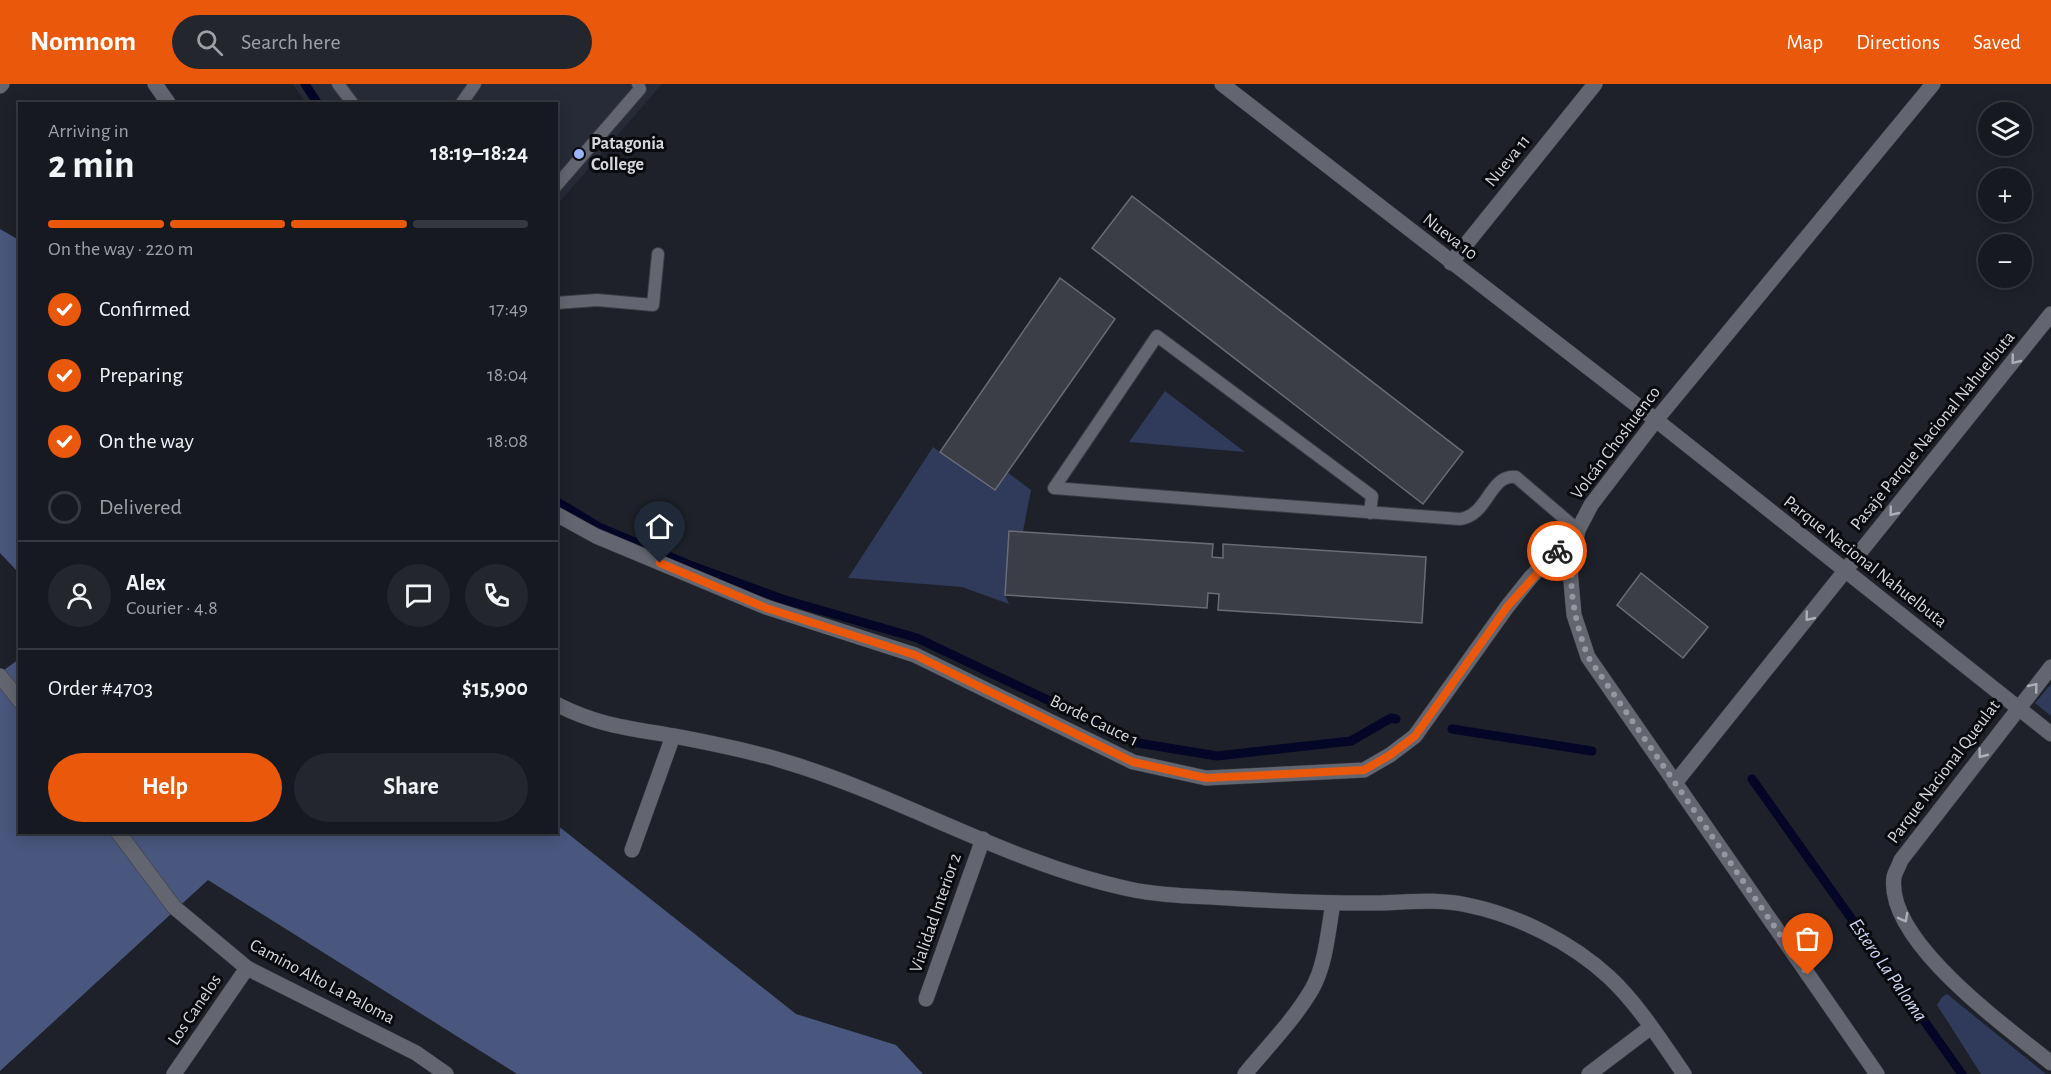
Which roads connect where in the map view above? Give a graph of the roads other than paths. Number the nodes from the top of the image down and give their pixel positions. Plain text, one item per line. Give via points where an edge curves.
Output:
1 (155, 84) edge
2 (338, 84) edge
3 (476, 84) edge
4 (638, 84) edge
5 (1222, 84) edge
6 (1595, 84) edge
7 (1933, 84) edge
8 (168, 102) edge
9 (352, 102) edge
10 (462, 102) edge
11 (558, 184) edge
12 (658, 254) dead end
13 (1451, 263) junction
14 (558, 303) edge
15 (2051, 314) edge
16 (1656, 420) junction
17 (1370, 513) junction
18 (558, 515) edge
19 (1578, 530) junction
20 (1846, 572) junction
21 (2051, 667) edge
22 (0, 676) edge
23 (18, 698) edge
24 (558, 705) edge
25 (2018, 708) junction
26 (2051, 734) edge
27 (673, 736) junction
28 (1675, 783) junction
29 (119, 834) edge
30 (983, 840) junction
31 (632, 850) dead end
32 (1333, 903) junction
33 (247, 968) junction
34 (926, 999) dead end
35 (1651, 1027) junction
36 (2051, 1063) edge
37 (1874, 1073) edge
38 (174, 1074) edge
39 (446, 1074) edge
40 (1245, 1074) edge
41 (1589, 1074) edge
42 (1684, 1074) edge

1 - 8 street
2 - 9 lane
3 - 10 lane
4 - 11 lane via 640,89
5 - 13 street, Nueva 10
6 - 13 street, Nueva 11
7 - 16 street, Volcán Choshuenco
12 - 14 lane via 653,305 597,300
13 - 16 street, Nueva 10
15 -> 20 street, Pasaje Parque Nacional Nahuelbuta
16 - 19 street, Volcán Choshuenco via 1599,494
16 - 20 street, Parque Nacional Nahuelbuta
17 - 17 lane via 1372,496 1157,336 1054,488
17 - 19 lane via 1471,518 1501,479 1508,476 1516,477
18 - 19 street, Borde Cauce 1 via 596,536 766,608 915,655 1133,762 1206,778 1364,770 1390,755 1415,736 1507,607
19 - 28 street, Volcán Choshuenco via 1570,578 1582,641 1599,675
20 - 25 street, Parque Nacional Nahuelbuta
20 -> 28 street, Pasaje Parque Nacional Nahuelbuta
25 -> 21 street, Parque Nacional Queulat
22 - 23 street
24 - 27 street via 609,726
25 - 26 street, Parque Nacional Nahuelbuta
25 -> 36 street, Parque Nacional Queulat via 1901,860 1894,876 1894,889 1907,925 1938,966
27 - 30 street via 783,761
27 - 31 street
28 - 37 street, Volcán Choshuenco
29 - 33 street, Camino Alto La Paloma via 174,907
30 - 32 street via 1132,890
30 - 34 street, Vialidad Interior 2
32 - 35 street via 1436,901 1526,924 1568,946 1610,977
32 - 40 street via 1323,958 1312,988
33 - 38 street, Los Canelos
33 - 39 street, Camino Alto La Paloma via 416,1053
35 - 41 street
35 - 42 street

